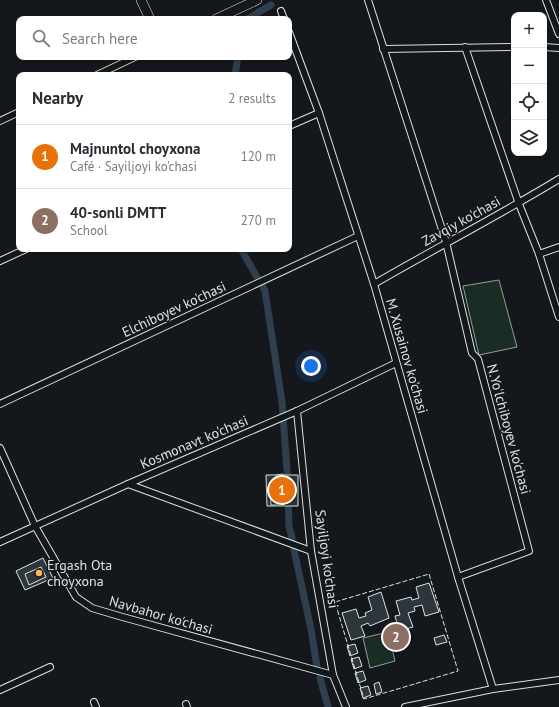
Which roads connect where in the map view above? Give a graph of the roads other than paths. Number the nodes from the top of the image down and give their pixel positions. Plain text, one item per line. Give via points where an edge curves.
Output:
1 (141, 0) edge
2 (258, 0) edge
3 (368, 0) edge
4 (546, 0) edge
5 (281, 11) dead end
6 (149, 16) edge
7 (223, 16) edge
8 (283, 16) edge
9 (559, 34) edge
10 (292, 40) edge
11 (465, 47) junction
12 (511, 47) edge
13 (547, 48) edge
14 (559, 48) edge
15 (383, 49) junction
16 (129, 60) edge
17 (103, 72) edge
18 (16, 113) edge
19 (318, 113) junction
20 (0, 121) edge
21 (292, 125) edge
22 (559, 179) edge
23 (519, 204) junction
24 (358, 236) junction
25 (446, 242) junction
26 (559, 247) edge
27 (20, 252) edge
28 (539, 254) junction
29 (0, 261) edge
30 (374, 284) junction
31 (559, 317) edge
32 (396, 363) junction
33 (0, 404) edge
34 (296, 411) junction
35 (0, 448) edge
36 (128, 484) junction
37 (36, 526) junction
38 (0, 542) edge
39 (311, 551) junction
40 (458, 577) junction
41 (50, 667) dead end
42 (333, 675) junction
43 (559, 680) edge
44 (492, 689) junction
45 (0, 690) edge
46 (346, 707) edge
47 (405, 707) edge

1 - 6 main road
2 - 7 main road
3 - 15 street
4 - 9 street
5 - 8 street
10 - 19 street, M. Xusainov ko'chasi
11 - 12 street
11 - 15 street
11 - 23 street
13 - 14 street
15 - 25 street
16 - 17 street
18 - 20 street
19 - 21 street
19 - 24 street, M. Xusainov ko'chasi
22 - 23 street, Zavqiy ko'chasi
23 - 25 street, Zavqiy ko'chasi
23 - 28 street
24 - 30 street, M. Xusainov ko'chasi
24 - 33 street, Elchiboyev ko'chasi
25 - 30 street, Zavqiy ko'chasi
25 - 40 street, N.Yo'lchiboyev ko'chasi via 472,353 478,359 529,551
26 - 28 street
27 - 29 street
28 - 31 street
30 - 32 street, M. Xusainov ko'chasi
32 - 34 street, Kosmonavt ko'chasi
32 - 40 street, M. Xusainov ko'chasi
34 - 36 street, Kosmonavt ko'chasi
34 - 39 street, Sayiljoyi ko'chasi
35 - 37 street, Navbahor ko'chasi
36 - 37 street, Kosmonavt ko'chasi
36 - 39 street
37 - 38 street, Kosmonavt ko'chasi
37 - 42 street, Navbahor ko'chasi via 76,597 92,608
39 - 42 street, Sayiljoyi ko'chasi
40 - 44 street, M. Xusainov ko'chasi
41 - 45 street
42 - 46 street, Sayiljoyi ko'chasi
43 - 44 street
44 - 47 street

